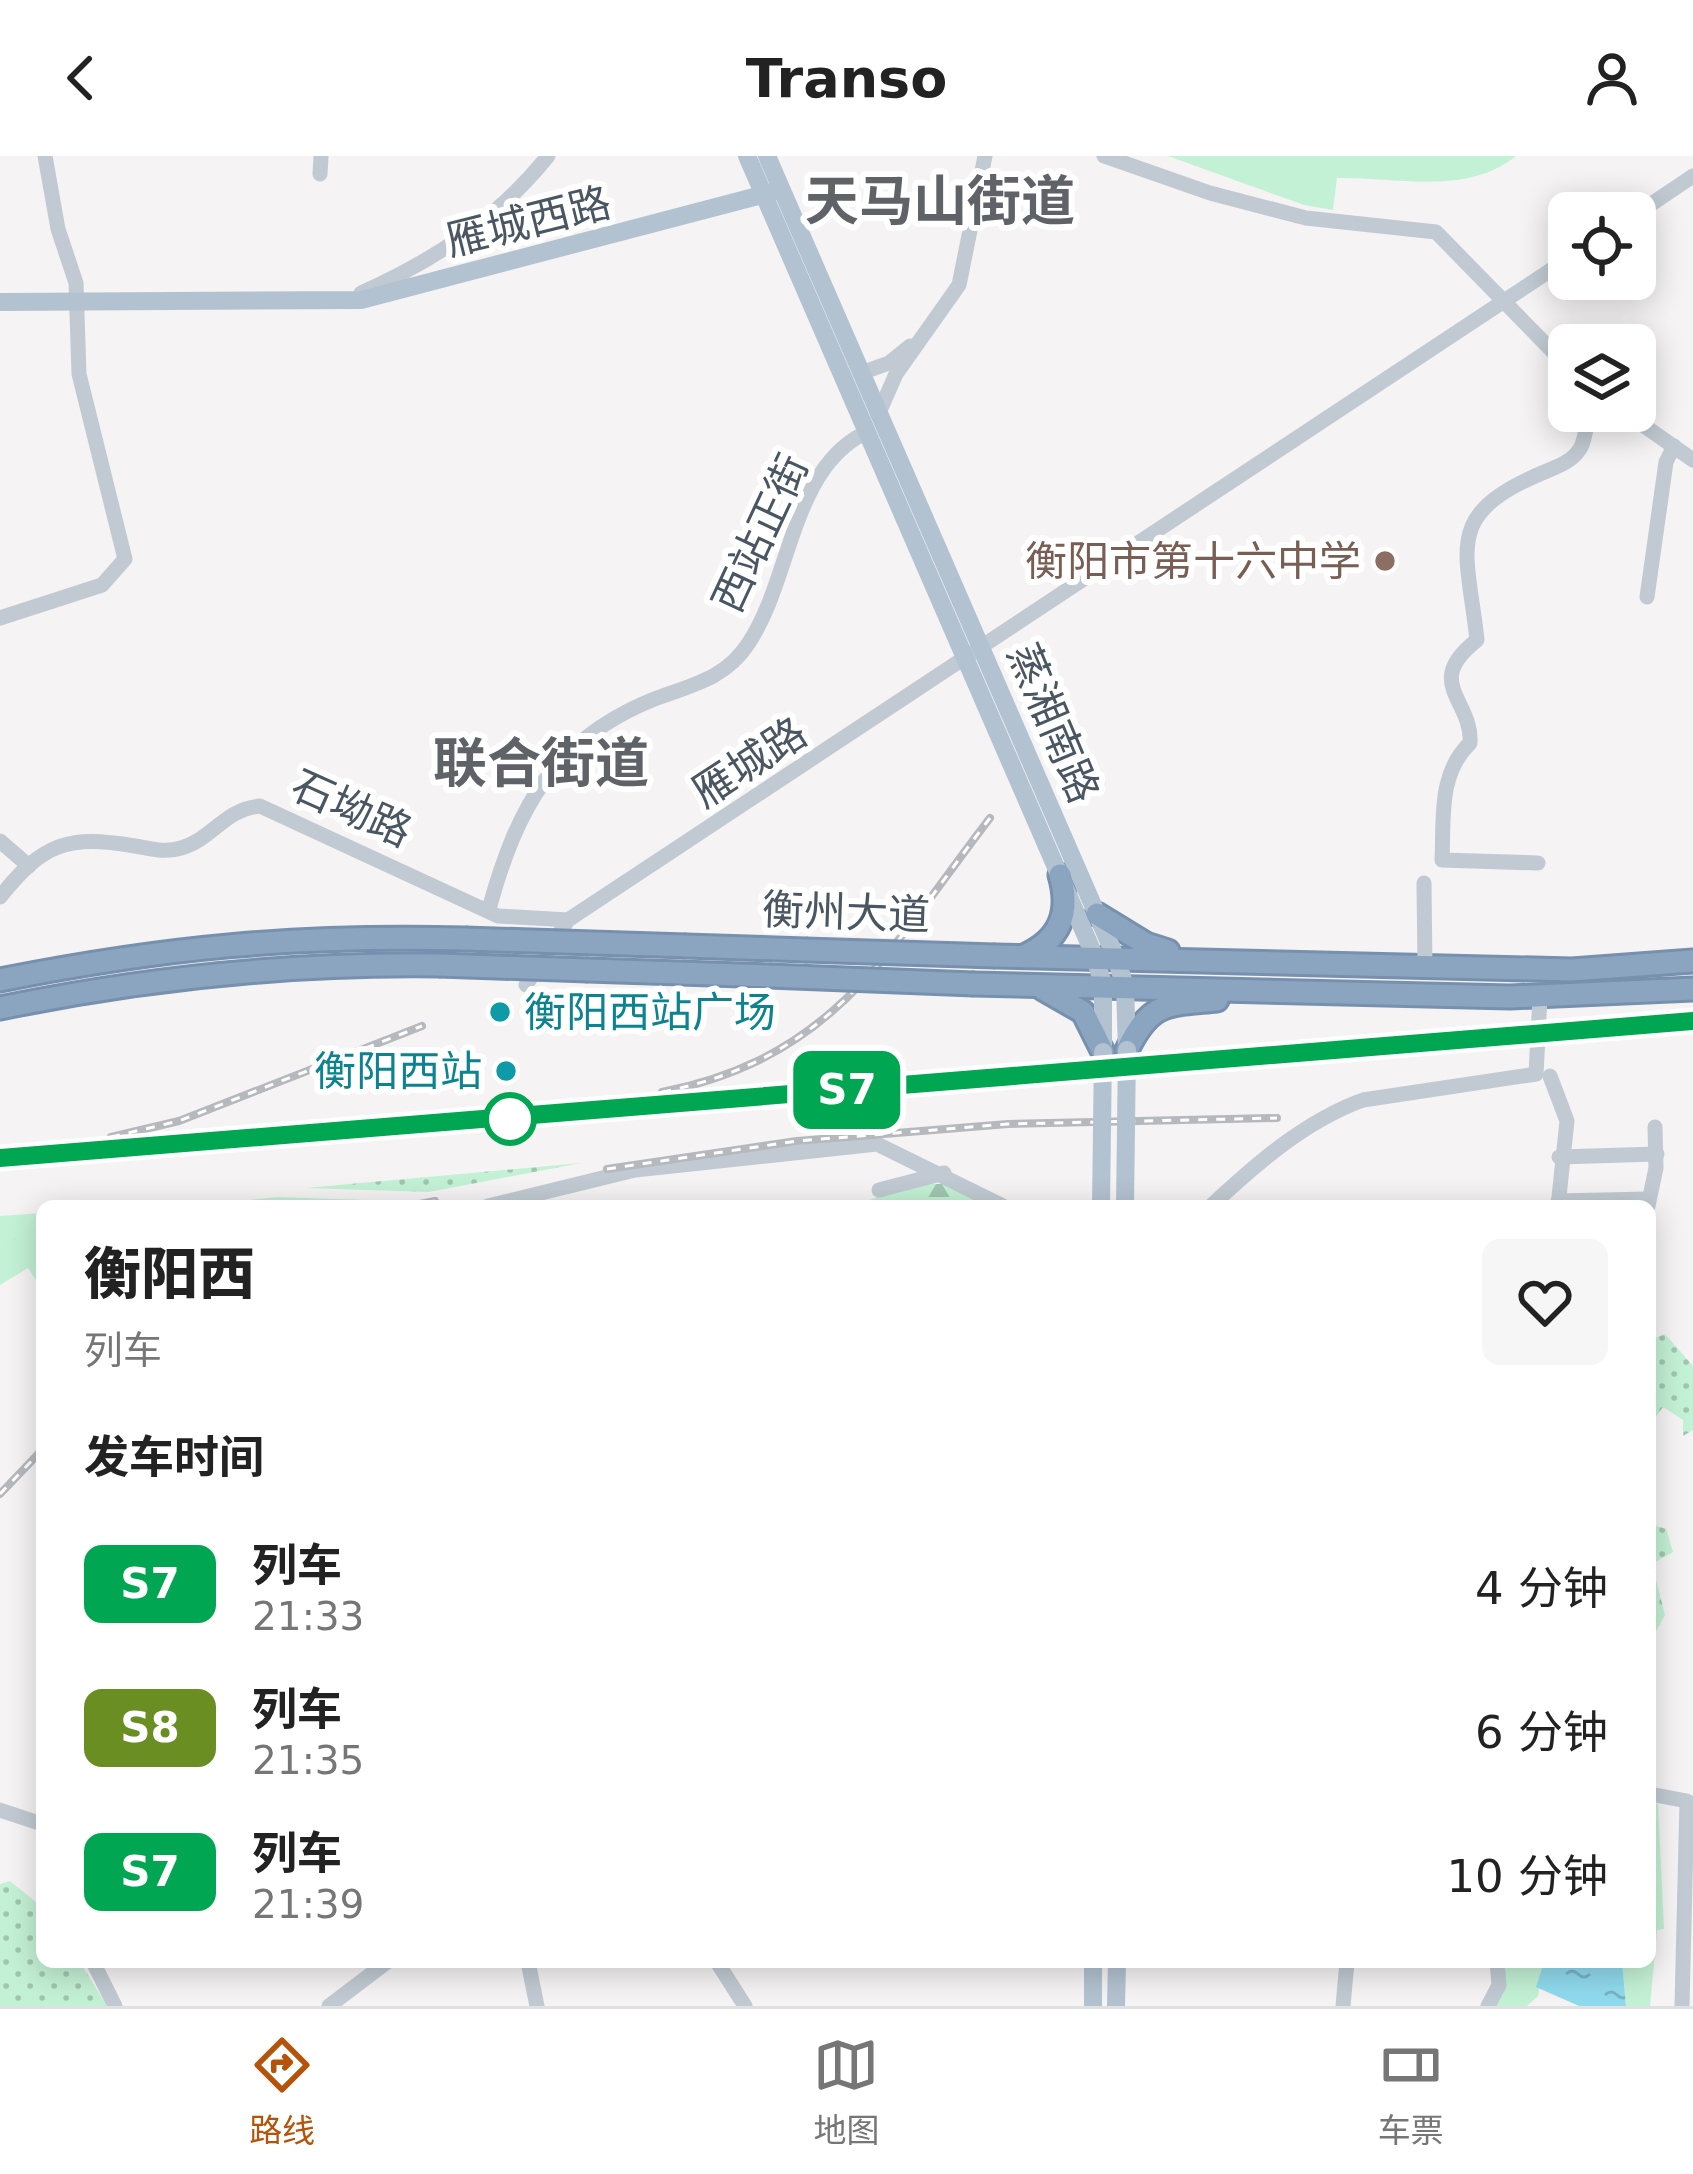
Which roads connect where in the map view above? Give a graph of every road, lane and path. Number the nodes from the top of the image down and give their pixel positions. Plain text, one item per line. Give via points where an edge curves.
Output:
1 (45, 156) edge
2 (548, 156) edge
3 (982, 156) edge
4 (1104, 156) edge
5 (1122, 156) edge
6 (754, 157) edge
7 (1693, 180) edge
8 (768, 192) junction
9 (727, 203) junction
10 (1656, 205) edge
11 (772, 223) junction
12 (1548, 276) edge
13 (362, 293) junction
14 (75, 298) junction
15 (0, 299) edge
16 (1510, 301) junction
17 (1548, 342) edge
18 (860, 373) junction
19 (878, 415) junction
20 (1656, 431) edge
21 (1586, 432) edge
22 (1656, 432) edge
23 (865, 433) junction
24 (1674, 446) junction
25 (1693, 457) edge
26 (1647, 597) dead end
27 (0, 618) edge
28 (984, 648) junction
29 (966, 660) junction
30 (0, 841) edge
31 (1538, 863) dead end
32 (29, 866) junction
33 (1060, 875) junction
34 (1424, 883) dead end
35 (0, 897) edge
36 (489, 909) junction
37 (1097, 914) junction
38 (568, 921) junction
39 (288, 937) junction
40 (194, 945) junction
41 (1024, 956) junction
42 (1106, 957) junction
43 (1203, 960) junction
44 (1693, 961) edge
45 (1243, 962) junction
46 (289, 966) junction
47 (1425, 968) junction
48 (196, 974) junction
49 (0, 980) edge
50 (1025, 984) junction
51 (526, 985) dead end
52 (1114, 986) junction
53 (1150, 987) junction
54 (1244, 989) junction
55 (1693, 989) edge
56 (1299, 991) junction
57 (1540, 998) junction
58 (1183, 1004) junction
59 (0, 1008) edge
60 (1127, 1050) junction
61 (1103, 1052) junction
62 (1550, 1076) dead end
63 (1655, 1127) dead end
64 (1657, 1154) junction
65 (1559, 1157) junction
66 (944, 1173) junction
67 (879, 1190) dead end
68 (504, 1200) edge
69 (993, 1200) edge
70 (1101, 1200) edge
71 (1125, 1200) edge
72 (1217, 1200) edge
73 (1558, 1200) edge
74 (1649, 1200) edge
75 (1656, 1795) edge
76 (0, 1810) edge
77 (36, 1822) edge
78 (96, 1968) edge
79 (379, 1968) edge
80 (529, 1968) edge
81 (721, 1968) edge
82 (1093, 1968) edge
83 (1117, 1968) edge
84 (1346, 1968) edge
85 (1498, 1968) edge
86 (116, 2006) edge
87 (329, 2006) edge
88 (537, 2006) edge
89 (745, 2006) edge
90 (1093, 2006) edge
91 (1116, 2006) edge
92 (1343, 2006) edge
93 (1488, 2006) edge
94 (1682, 2006) edge

1 - 14 street
2 - 13 street via 477,228
3 - 18 street via 954,282 908,349
3 - 19 street via 958,285 896,374
4 - 16 street via 1306,218 1431,231
5 - 16 street via 1308,213 1438,227
6 - 8 main road, 蒸湘南路
6 - 9 main road
7 - 10 street
8 - 9 main road, 雁城西路
8 - 11 main road, 蒸湘南路
8 - 18 main road, 蒸湘南路
9 - 11 main road
9 - 13 main road, 雁城西路
9 - 14 main road, 雁城西路 via 361,300
11 - 23 main road, 蒸湘南路
12 - 16 street, 雁城路
13 - 14 main road, 雁城西路
14 - 15 main road, 雁城西路
14 - 27 street via 80,374 125,559 102,585
16 - 17 street
16 - 28 street, 雁城路
18 - 19 main road, 蒸湘南路
19 - 28 main road, 蒸湘南路
20 - 25 street
21 - 31 street via 1566,463 1500,490 1474,516 1466,540 1477,640 1455,663 1449,684 1471,731 1446,780 1442,860
22 - 24 street
23 - 29 main road, 蒸湘南路
23 - 36 street, 西站正街 via 844,443 819,473 748,645 715,679 603,721 550,770 508,839
24 - 25 street
24 - 26 street
28 - 29 street, 雁城路
28 - 37 main road, 蒸湘南路
29 - 33 main road, 蒸湘南路
29 - 38 street, 雁城路
30 - 32 street
32 - 35 street, 石坳路
32 - 36 street, 石坳路 via 76,838 167,852 194,844 242,808 260,806
33 - 41 highway via 1064,918 1052,940
33 - 42 main road, 蒸湘南路
34 - 47 street
36 - 38 street
37 - 42 main road, 蒸湘南路
37 - 43 highway via 1146,944
38 - 51 street
39 - 40 highway, 衡州大道
39 - 41 highway, 衡州大道, bridge
39 - 46 highway via 280,952
40 - 48 highway via 210,959
40 - 49 highway, 衡州大道
41 - 42 highway, 衡州大道
42 - 43 highway, 衡州大道
42 - 52 main road, 蒸湘南路
43 - 45 highway, 衡州大道
44 - 47 highway, 衡州大道
45 - 47 highway, 衡州大道
45 - 54 highway via 1231,979
46 - 48 highway, 衡州大道
46 - 50 highway, 衡州大道, bridge
48 - 59 highway, 衡州大道
50 - 52 highway, 衡州大道
50 - 61 highway via 1071,1000
52 - 53 highway, 衡州大道
52 - 60 main road, 蒸湘南路
52 - 61 main road, 蒸湘南路
53 - 54 highway, 衡州大道
53 - 58 highway
54 - 56 highway, 衡州大道
55 - 57 highway, 衡州大道
56 - 57 highway, 衡州大道
56 - 58 highway
57 - 72 street via 1535,1074 1337,1109
58 - 60 highway via 1150,1013
60 - 71 main road, 蒸湘南路, bridge
61 - 70 main road, 蒸湘南路, bridge
62 - 65 street via 1567,1120
63 - 64 street
64 - 65 street
64 - 74 street
65 - 73 street
66 - 67 street
66 - 68 street via 877,1144 635,1170
66 - 69 street
75 - 94 street via 1687,1802
76 - 77 street
78 - 86 street
79 - 87 street
80 - 88 street
81 - 89 street
82 - 90 main road
83 - 91 main road
84 - 92 street
85 - 93 street

